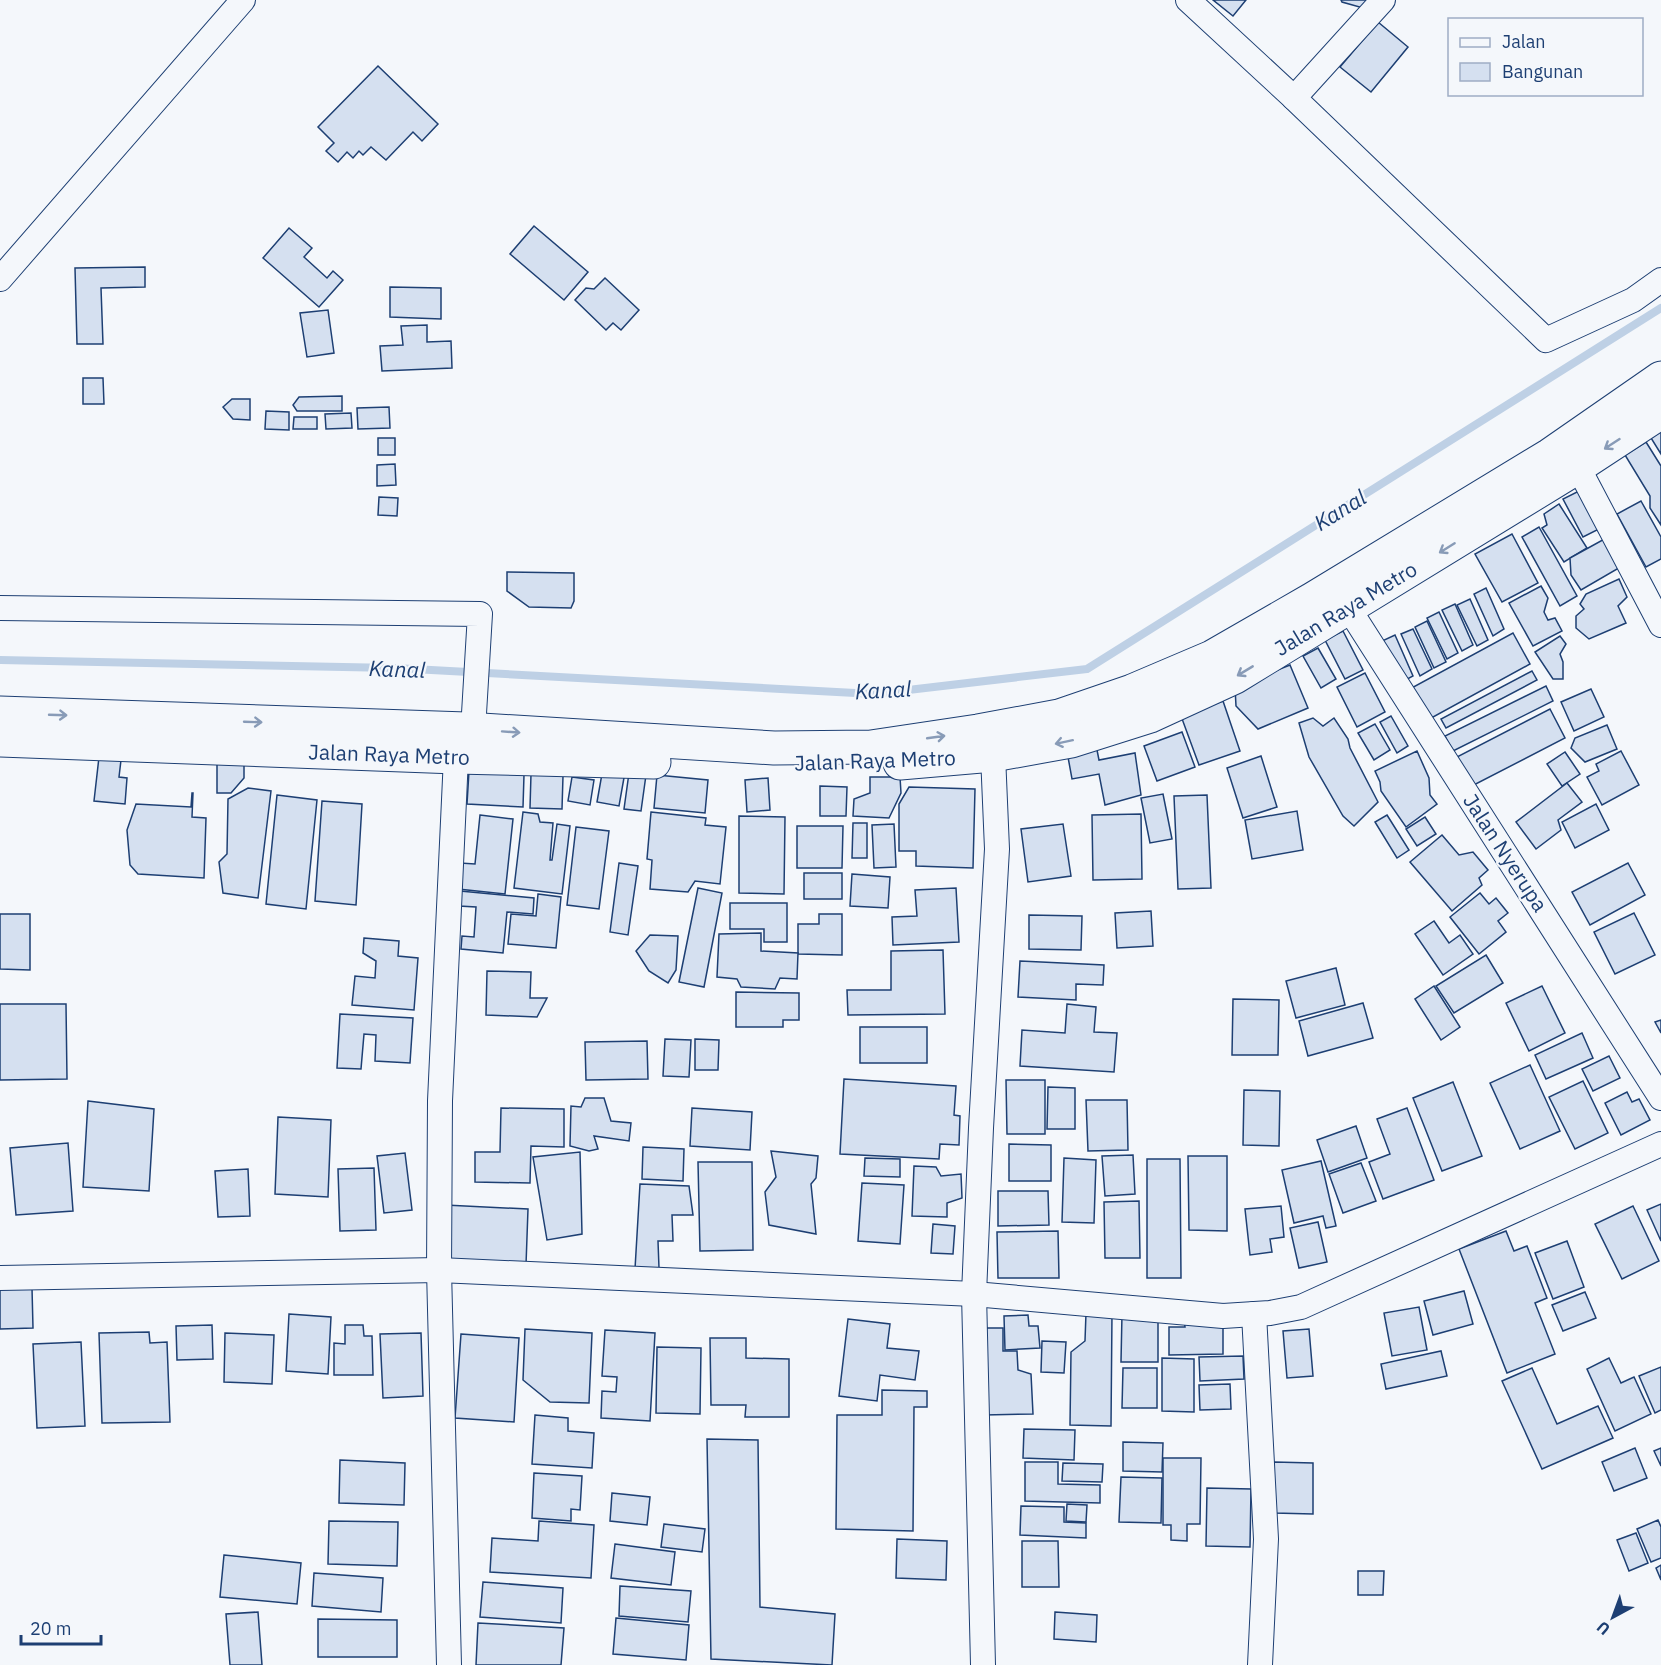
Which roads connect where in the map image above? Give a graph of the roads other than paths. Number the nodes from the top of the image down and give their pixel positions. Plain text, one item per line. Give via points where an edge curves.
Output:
1 (243, 0) edge
2 (1188, 0) edge
3 (1383, 0) edge
4 (1294, 98) junction
5 (0, 279) edge
6 (1661, 280) edge
7 (1661, 378) edge
8 (1661, 412) edge
9 (1578, 467) junction
10 (0, 608) edge
11 (1348, 609) junction
12 (1661, 624) edge
13 (0, 713) edge
14 (473, 730) junction
15 (0, 740) edge
16 (993, 755) junction
17 (456, 757) junction
18 (1661, 1098) edge
19 (1661, 1144) edge
20 (439, 1270) junction
21 (0, 1278) edge
22 (974, 1294) junction
23 (1254, 1314) junction
24 (449, 1665) edge
25 (983, 1665) edge
26 (1260, 1665) edge

1 - 5 street
2 - 4 street
3 - 4 street
4 - 6 street via 1546,340 1633,300
14 -> 7 highway via 774,748 871,747 1059,716 1212,657 1550,455
8 -> 9 highway, Jalan Raya Metro
9 -> 11 highway, Jalan Raya Metro
9 - 12 street
10 - 14 street via 480,614
11 -> 16 highway, Jalan Raya Metro via 1235,677 1150,716 1071,741
11 - 18 street, Jalan Nyerupa
13 -> 14 highway
15 - 17 highway, Jalan Raya Metro
16 - 17 highway, Jalan Raya Metro via 871,765
16 - 22 street via 997,849
17 - 20 street via 440,1101
19 - 23 street via 1301,1307
20 - 21 street
20 - 22 street
20 - 24 street
22 - 23 street via 1222,1316
22 - 25 street
23 - 26 street via 1266,1539

